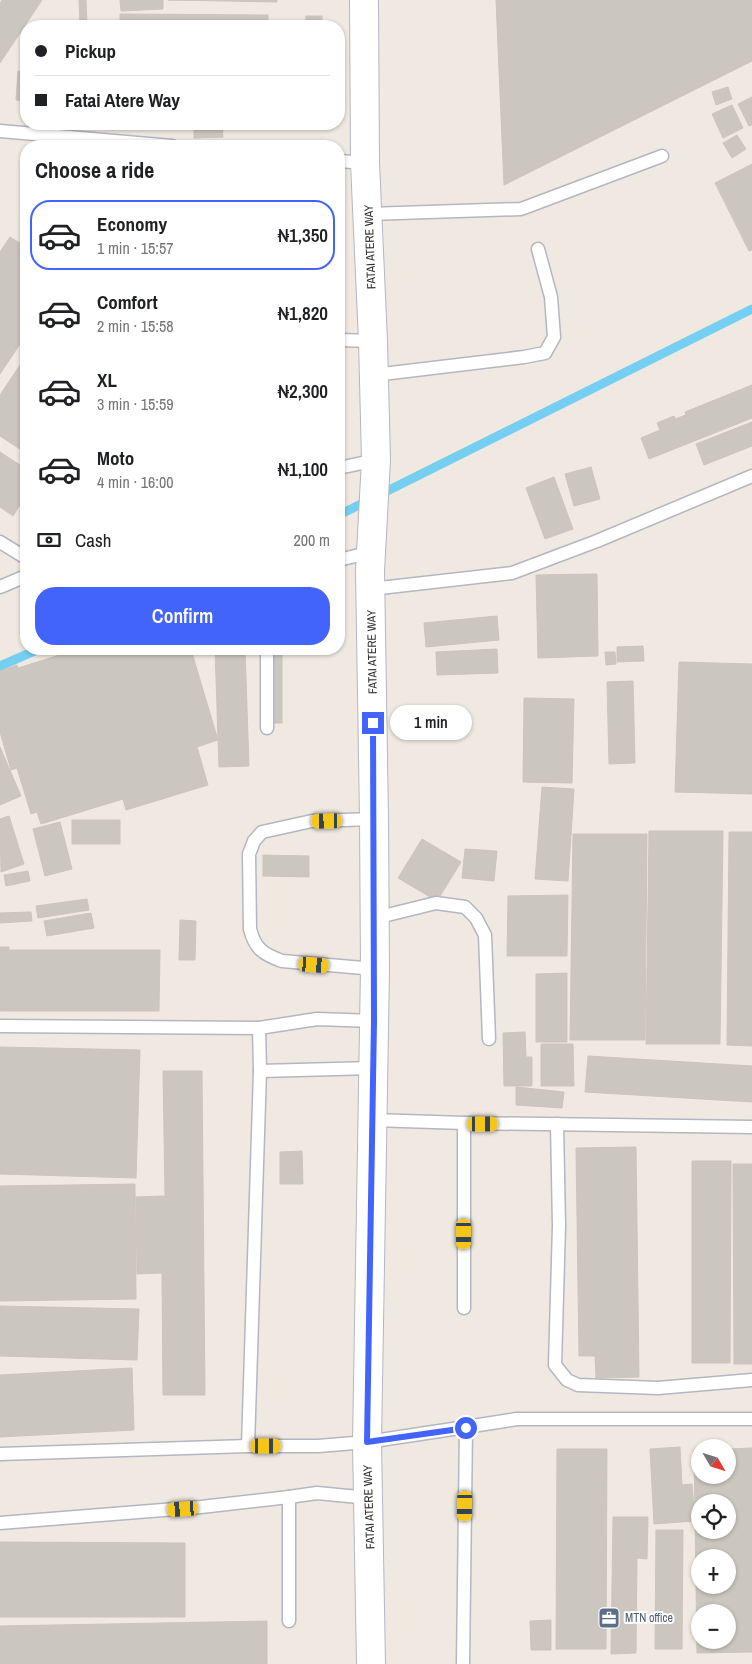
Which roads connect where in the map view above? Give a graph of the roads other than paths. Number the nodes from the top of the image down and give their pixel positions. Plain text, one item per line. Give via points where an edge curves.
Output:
1 (364, 0) edge
2 (0, 131) edge
3 (103, 140) edge
4 (662, 156) dead end
5 (345, 161) edge
6 (365, 163) junction
7 (369, 214) junction
8 (538, 249) dead end
9 (345, 340) edge
10 (373, 341) junction
11 (374, 375) junction
12 (376, 460) junction
13 (345, 467) edge
14 (752, 476) edge
15 (0, 542) edge
16 (371, 552) junction
17 (20, 554) edge
18 (345, 558) edge
19 (20, 578) edge
20 (0, 586) edge
21 (371, 589) junction
22 (267, 655) edge
23 (268, 728) dead end
24 (374, 819) junction
25 (375, 918) junction
26 (375, 969) junction
27 (374, 1021) junction
28 (0, 1026) edge
29 (259, 1028) junction
30 (489, 1039) dead end
31 (373, 1068) junction
32 (260, 1071) junction
33 (373, 1120) junction
34 (464, 1124) junction
35 (556, 1124) junction
36 (752, 1127) edge
37 (464, 1308) dead end
38 (752, 1380) edge
39 (752, 1420) edge
40 (466, 1428) junction
41 (367, 1442) junction
42 (248, 1446) junction
43 (0, 1454) edge
44 (288, 1497) junction
45 (369, 1498) junction
46 (0, 1523) edge
47 (289, 1621) dead end
48 (372, 1664) edge
49 (463, 1664) edge

1 - 6 street, FATAI ATERE WAY
2 - 3 lane
4 - 7 lane via 521,209
5 - 6 lane
6 - 7 street, FATAI ATERE WAY
7 - 10 street, FATAI ATERE WAY
8 - 11 lane via 551,297 554,337 544,353
9 - 10 lane
10 - 11 street, FATAI ATERE WAY
11 - 12 street, FATAI ATERE WAY
12 - 13 lane
12 - 16 street, FATAI ATERE WAY
14 - 21 lane via 512,573
15 - 17 lane
16 - 18 lane
16 - 21 street, FATAI ATERE WAY
19 - 20 lane
21 - 24 street, FATAI ATERE WAY
22 - 23 lane
24 - 25 street, FATAI ATERE WAY
24 - 26 lane via 312,821 262,832 251,847 249,862 250,928 258,949 282,962
25 - 26 street, FATAI ATERE WAY
25 - 30 lane via 436,903 465,907 476,918 485,935
26 - 27 street, FATAI ATERE WAY
27 - 29 lane via 317,1019
27 - 31 street, FATAI ATERE WAY
28 - 29 lane
29 - 32 lane
31 - 32 lane
31 - 33 street, FATAI ATERE WAY
32 - 42 lane
33 - 34 lane
33 - 41 street, FATAI ATERE WAY
34 - 35 lane
34 - 37 lane
35 - 36 lane
35 - 38 lane via 560,1226 556,1365 567,1380 578,1384 658,1388
39 - 40 lane via 517,1419
40 - 41 lane
40 - 49 lane
41 - 42 lane
41 - 45 street, FATAI ATERE WAY
42 - 43 lane
44 - 45 lane via 317,1494
44 - 46 lane
44 - 47 lane
45 - 48 street, FATAI ATERE WAY

